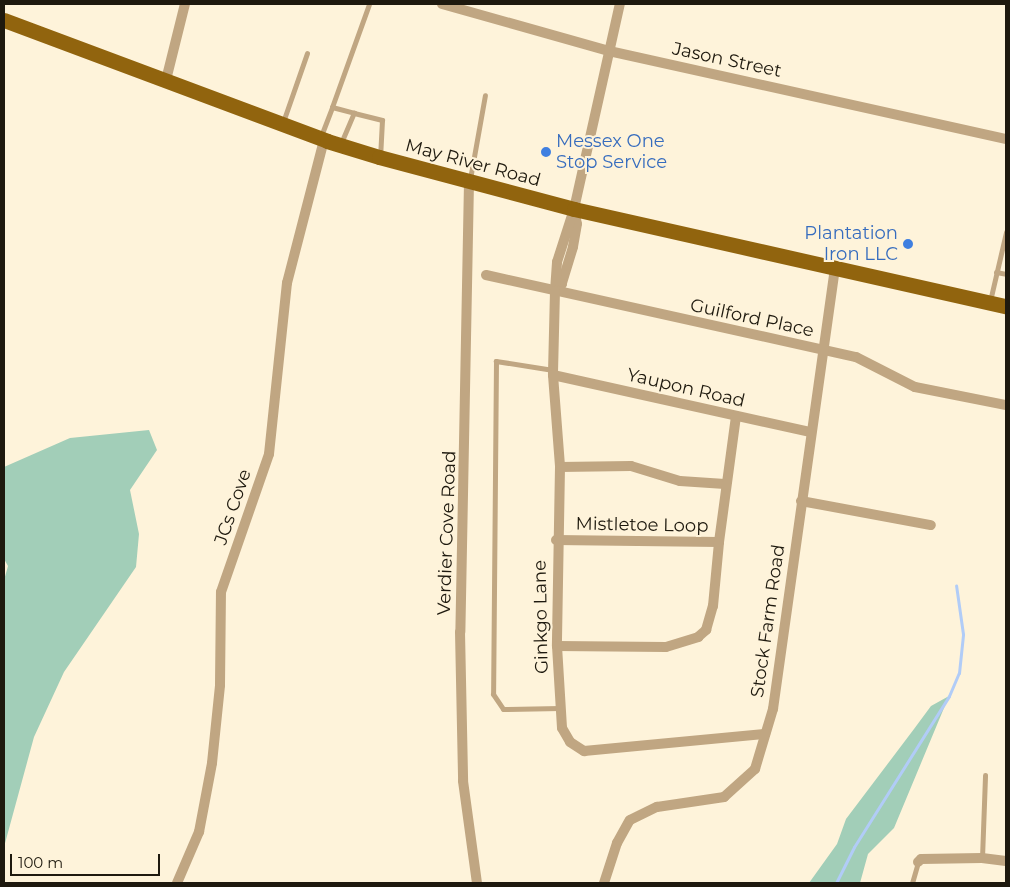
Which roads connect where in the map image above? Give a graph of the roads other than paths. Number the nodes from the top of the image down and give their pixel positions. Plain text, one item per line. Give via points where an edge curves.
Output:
1 (185, 4) edge
2 (369, 4) edge
3 (442, 4) edge
4 (620, 4) edge
5 (4, 20) edge
6 (609, 51) junction
7 (307, 52) dead end
8 (166, 80) junction
9 (485, 95) dead end
10 (332, 107) junction
11 (354, 113) junction
12 (282, 125) junction
13 (322, 139) junction
14 (1006, 139) edge
15 (340, 145) junction
16 (380, 157) junction
17 (469, 182) junction
18 (574, 209) junction
19 (1006, 232) edge
20 (835, 268) junction
21 (996, 272) junction
22 (1006, 274) edge
23 (486, 275) dead end
24 (556, 291) junction
25 (989, 303) junction
26 (1006, 306) edge
27 (823, 350) junction
28 (553, 373) junction
29 (1006, 405) edge
30 (736, 416) junction
31 (811, 432) junction
32 (560, 467) junction
33 (725, 484) junction
34 (801, 501) junction
35 (931, 525) dead end
36 (556, 540) junction
37 (719, 542) junction
38 (557, 646) junction
39 (560, 708) junction
40 (765, 734) junction
41 (985, 775) dead end
42 (982, 858) junction
43 (1006, 861) edge
44 (918, 862) joint
45 (177, 883) edge
46 (477, 883) edge
47 (604, 883) edge
48 (912, 883) edge

1 - 8 street
2 - 10 lane
3 - 6 street, Jason Street
4 - 6 street, Ginkgo Lane
5 - 8 main road, May River Road
6 - 14 street, Jason Street
6 - 18 street, Ginkgo Lane
7 - 12 lane via 297,91
8 - 12 main road, May River Road
9 - 17 lane
10 - 11 lane
10 - 13 lane
11 - 15 lane
11 - 16 lane via 384,124
12 - 13 main road, May River Road
13 - 15 main road, May River Road
13 - 45 street, JCs Cove via 287,283 269,454 221,592 220,686 212,763 199,832
15 - 16 main road, May River Road
16 - 17 main road, May River Road
17 - 18 main road, May River Road
17 - 46 street, Verdier Cove Road via 460,641 463,781
18 - 20 main road, May River Road
18 - 24 street, Ginkgo Lane via 557,262
19 - 21 lane
20 - 25 main road, May River Road
20 - 27 street, Stock Farm Road
21 - 22 lane
21 - 25 lane
23 - 24 street, Guilford Place
24 - 27 street, Guilford Place
24 - 28 street, Ginkgo Lane
25 - 26 main road, May River Road
27 - 29 street, Guilford Place via 856,358 915,387
27 - 31 street, Stock Farm Road
28 - 30 street, Yaupon Road
28 - 32 street, Ginkgo Lane
28 - 39 lane via 496,361 494,694 504,709
30 - 31 street, Yaupon Road
30 - 33 street, Mistletoe Loop
31 - 34 street, Stock Farm Road
32 - 33 street via 631,466 680,481
32 - 36 street, Ginkgo Lane
33 - 37 street, Mistletoe Loop
34 - 35 street
34 - 40 street, Stock Farm Road via 773,709
36 - 37 street, Mistletoe Loop
36 - 38 street, Ginkgo Lane
37 - 38 street via 712,606 706,630 698,637 666,647
38 - 39 street, Ginkgo Lane
39 - 40 street, Ginkgo Lane via 562,728 570,742 584,750
40 - 47 street, Stock Farm Road via 755,769 724,797 657,807 630,820 617,843
41 - 42 lane
42 - 43 street
42 - 44 street via 921,859
44 - 48 lane

